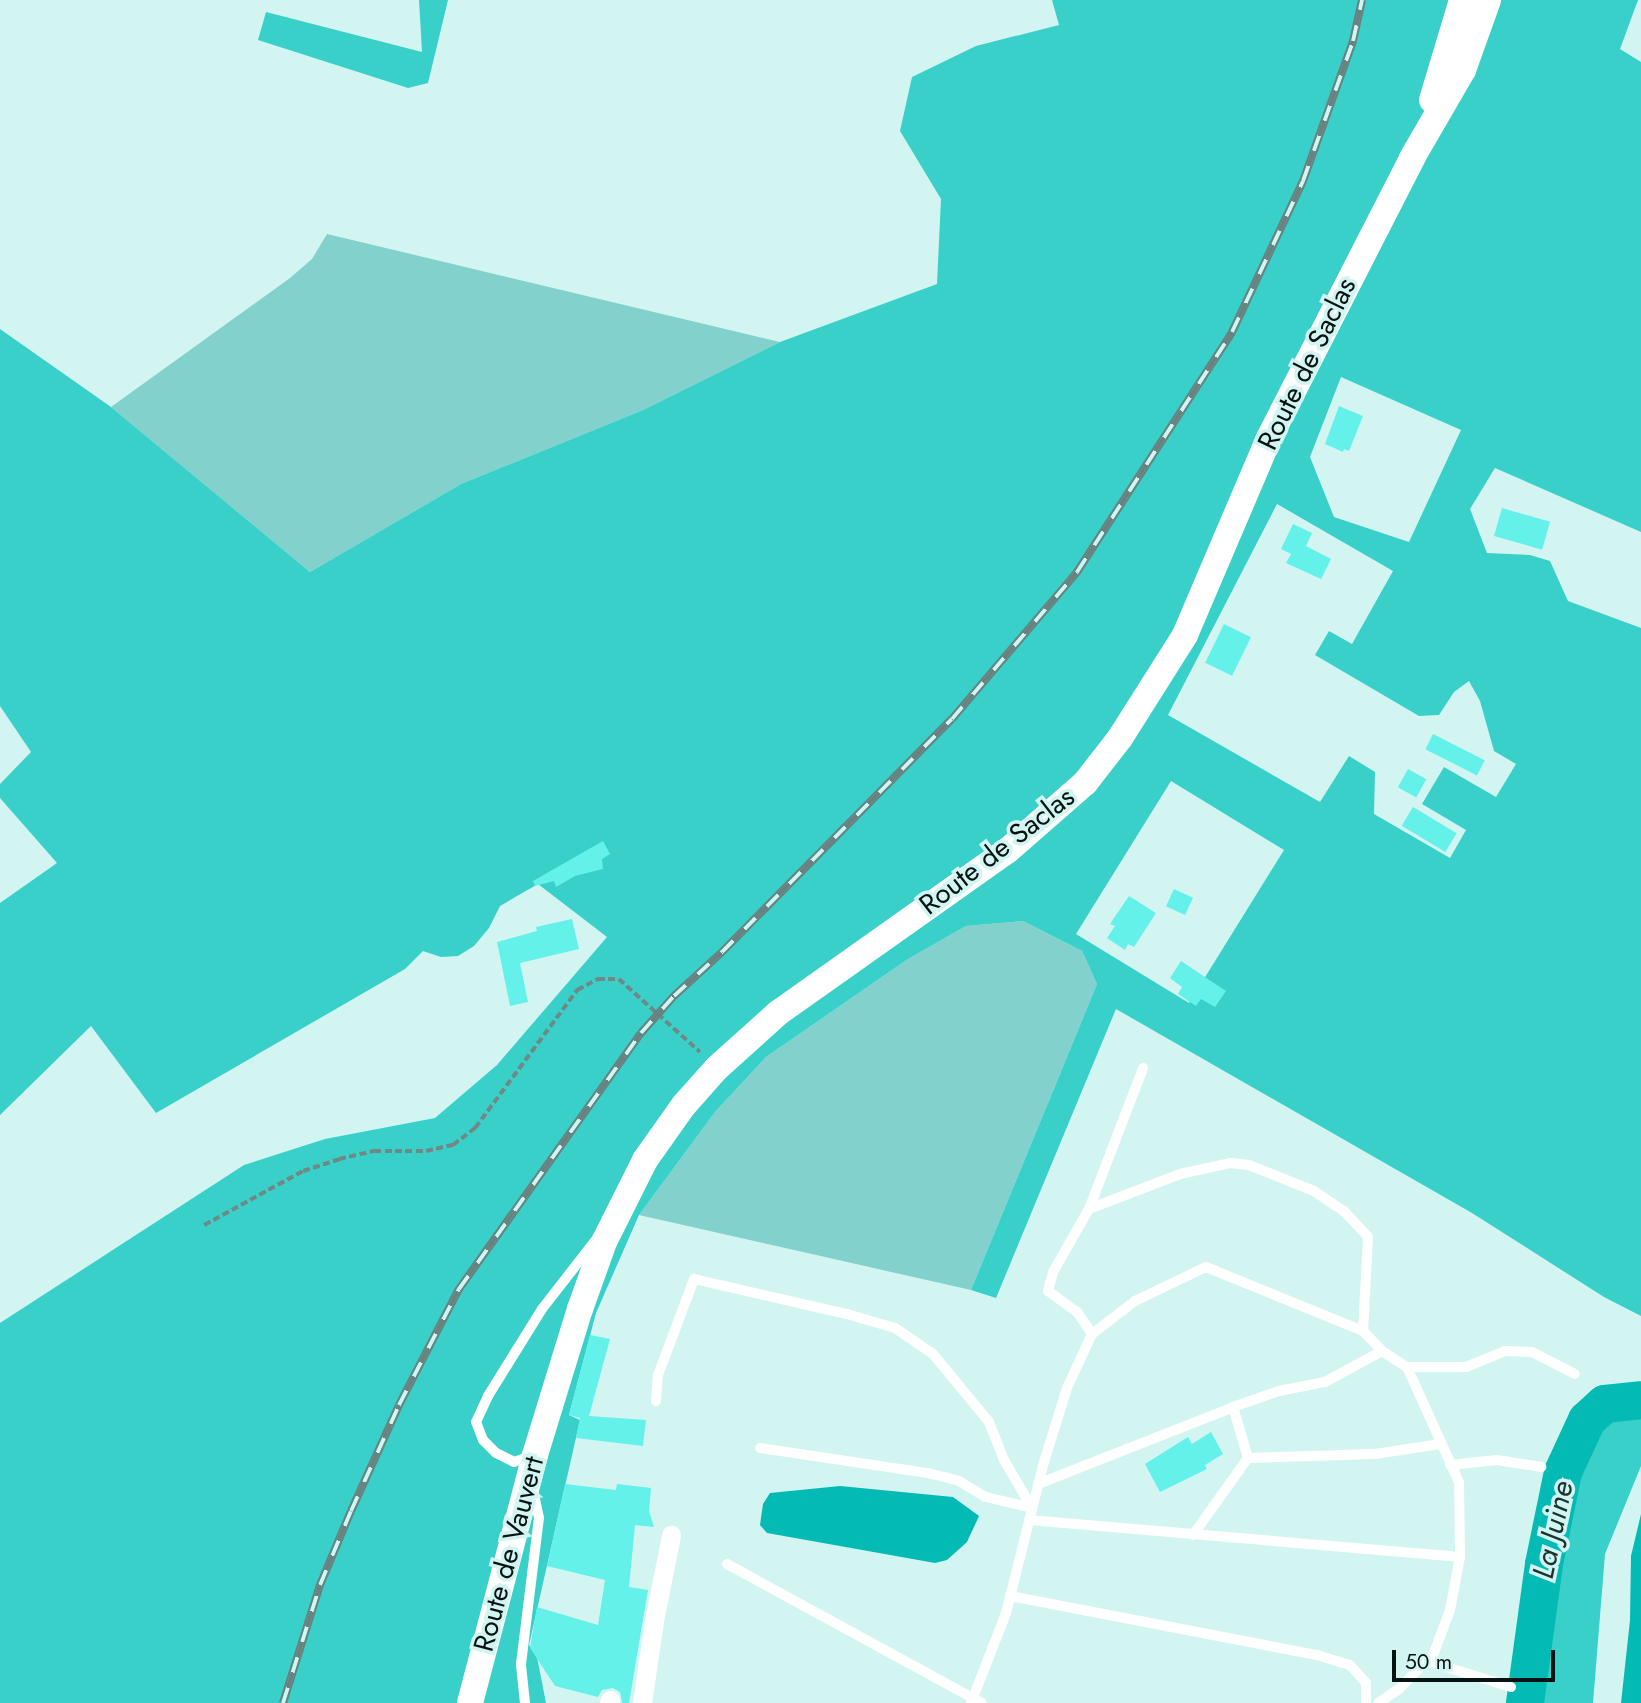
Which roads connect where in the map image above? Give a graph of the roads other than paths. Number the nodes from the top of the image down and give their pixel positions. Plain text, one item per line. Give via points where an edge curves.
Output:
1 (1462, 0) edge
2 (1488, 0) edge
3 (1412, 158) junction
4 (1143, 1068) dead end
5 (1089, 1209) junction
6 (617, 1213) junction
7 (1363, 1331) junction
8 (1092, 1334) junction
9 (1382, 1351) junction
10 (1407, 1367) junction
11 (1575, 1374) dead end
12 (656, 1401) dead end
13 (552, 1405) joint
14 (1233, 1407) junction
15 (1440, 1444) junction
16 (760, 1448) dead end
17 (1248, 1458) junction
18 (527, 1465) junction
19 (1450, 1465) junction
20 (1541, 1467) dead end
21 (1038, 1484) junction
22 (1032, 1508) junction
23 (1029, 1520) junction
24 (671, 1535) dead end
25 (1193, 1535) junction
26 (1460, 1557) junction
27 (727, 1564) dead end
28 (1010, 1596) junction
29 (1427, 1661) junction
30 (1511, 1687) dead end
31 (975, 1701) edge
32 (470, 1703) edge
33 (525, 1703) edge
34 (642, 1703) edge
35 (1366, 1703) edge
36 (1378, 1703) edge

1 - 3 main road, Route de Saclas
2 - 3 main road, Route de Saclas via 1463,70
3 - 6 main road, Route de Saclas via 1268,440 1185,635 1120,738 1085,783 1007,851 778,1013 717,1068 645,1160
4 - 5 lane
5 - 7 lane via 1180,1174 1230,1163 1249,1165 1314,1191 1344,1211 1368,1237
5 - 8 lane via 1053,1272 1048,1292 1077,1312
6 - 13 main road, Route de Saclas via 580,1308
6 - 18 lane via 542,1309 476,1422 483,1440 496,1453
7 - 8 lane via 1206,1267 1135,1301
7 - 9 lane
8 - 21 lane via 1068,1388
9 - 10 lane
9 - 14 lane via 1325,1382
10 - 11 lane via 1466,1367 1505,1351 1532,1352
10 - 15 lane
12 - 22 lane via 658,1375 694,1279 847,1314 895,1328 933,1354 989,1422 1004,1460
13 - 18 main road, Route de Vauvert
14 - 17 lane
14 - 21 lane
15 - 17 lane via 1374,1454
15 - 19 lane
16 - 22 lane via 928,1473 958,1481 986,1497
17 - 25 lane
18 - 32 main road, Route de Vauvert
18 - 33 lane via 539,1518 522,1664
19 - 20 lane via 1497,1460
19 - 26 lane via 1459,1482
21 - 22 lane
22 - 23 lane
23 - 25 lane
23 - 28 lane
24 - 34 street
25 - 26 lane
26 - 29 lane via 1450,1610
27 - 31 lane
28 - 31 lane
28 - 35 lane via 1317,1655 1350,1665 1366,1684
29 - 30 lane
29 - 36 lane

